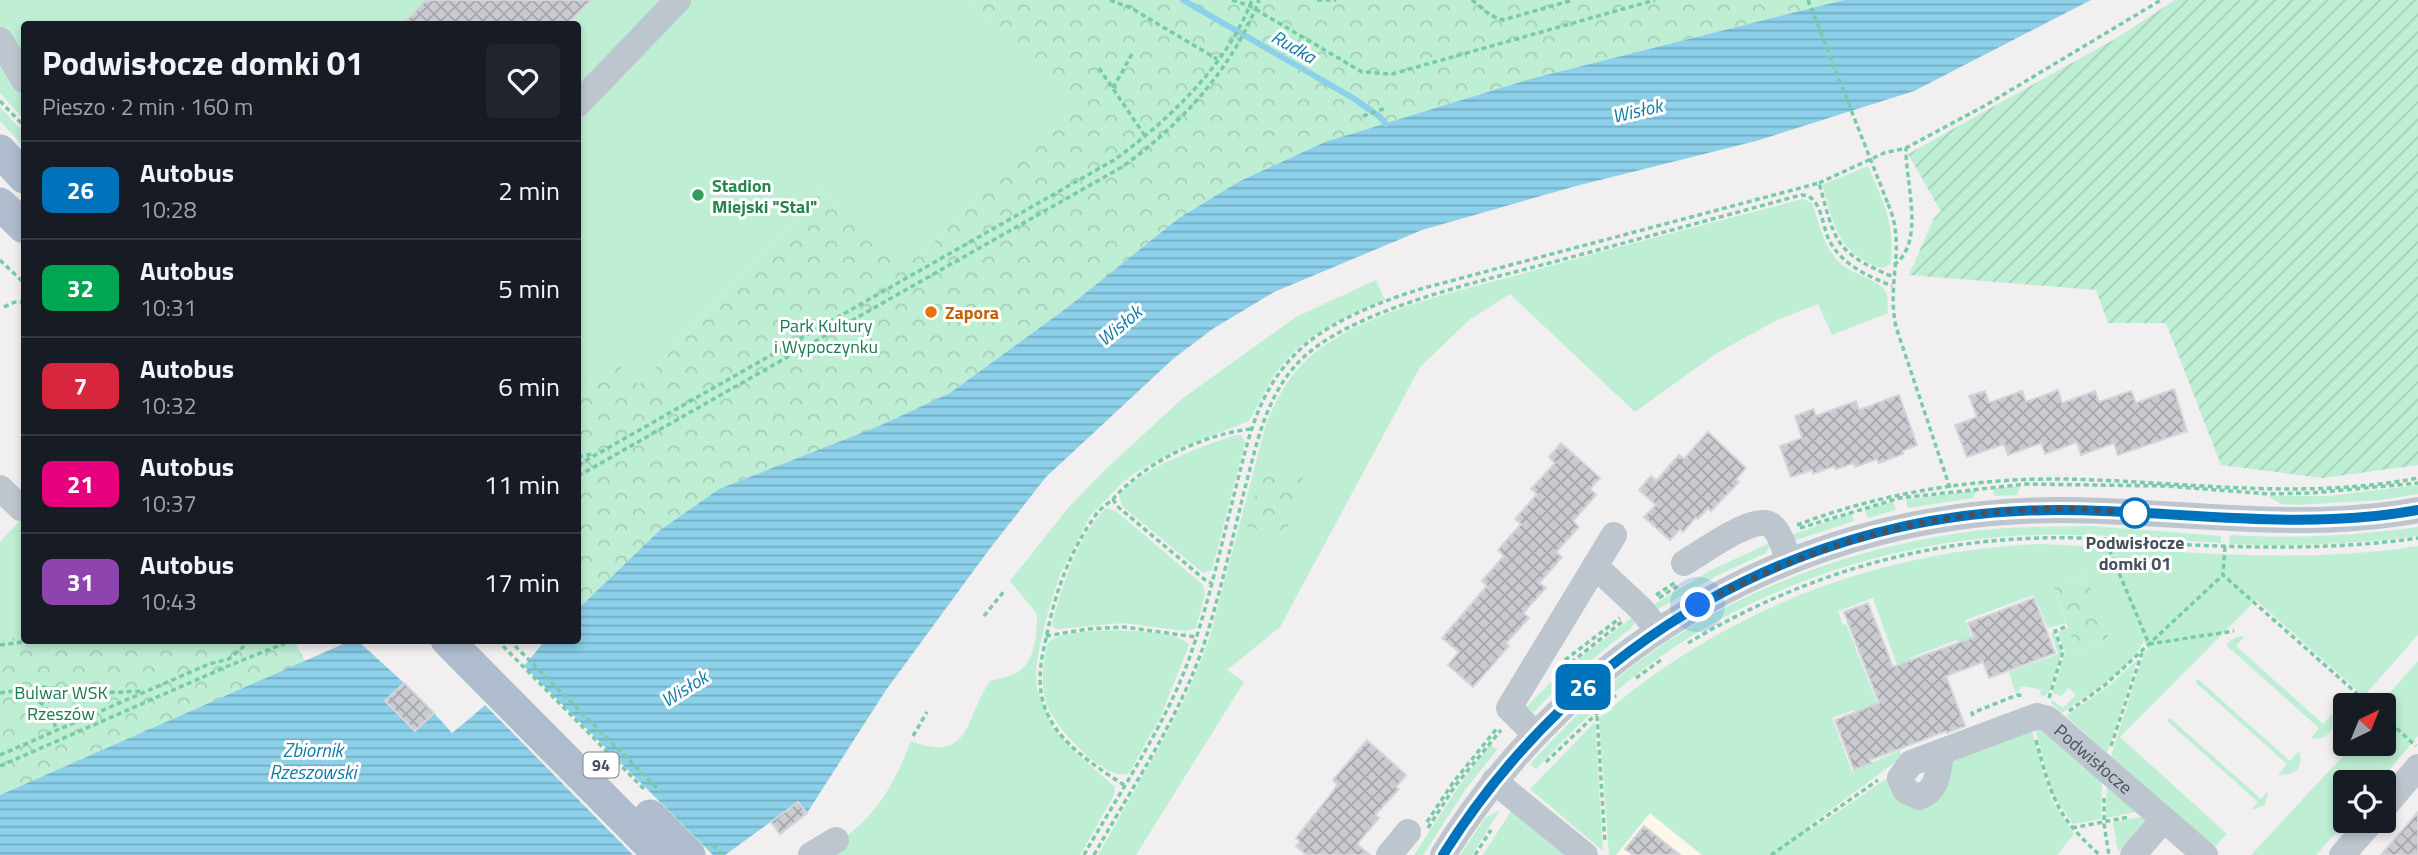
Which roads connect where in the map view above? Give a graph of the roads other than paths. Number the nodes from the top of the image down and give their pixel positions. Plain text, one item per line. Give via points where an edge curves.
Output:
1 (678, 0) edge
2 (0, 40) edge
3 (21, 75) edge
4 (581, 101) edge
5 (0, 151) edge
6 (21, 174) edge
7 (0, 204) edge
8 (21, 224) edge
9 (0, 488) edge
10 (21, 508) dead end
11 (2418, 510) edge
12 (1614, 534) dead end
13 (1789, 561) junction
14 (1595, 566) junction
15 (1683, 575) road end
16 (1658, 630) junction
17 (455, 644) edge
18 (480, 644) edge
19 (514, 672) junction
20 (1535, 734) junction
21 (1911, 763) road end
22 (2418, 767) edge
23 (1504, 788) junction
24 (2396, 793) edge
25 (2164, 819) junction
26 (1418, 833) road end
27 (2361, 833) edge
28 (836, 839) dead end
29 (696, 846) edge
30 (1595, 853) edge
31 (660, 855) edge
32 (812, 855) edge
33 (1390, 855) edge
34 (1443, 855) edge
35 (2133, 855) edge
36 (2205, 855) edge
37 (2342, 855) edge

1 - 4 street
2 - 3 street
5 - 6 main road
7 - 8 main road
9 - 10 street
11 - 13 street via 2293,521 2087,510 1988,513 1888,529
12 - 14 street
13 - 15 street via 1778,534 1764,522 1749,525
13 - 16 street
14 - 16 street
14 - 20 street via 1509,708
16 - 20 street via 1590,681
17 - 19 main road, 94
18 - 19 main road, 94
19 - 29 main road, 94
19 - 31 main road, 94
20 - 23 street
21 - 25 street, Podwisłocze via 2043,721
22 - 24 street
23 - 30 street
23 - 34 street
25 - 35 street
25 - 36 street, Podwisłocze
26 - 33 street
27 - 37 street
28 - 32 street

